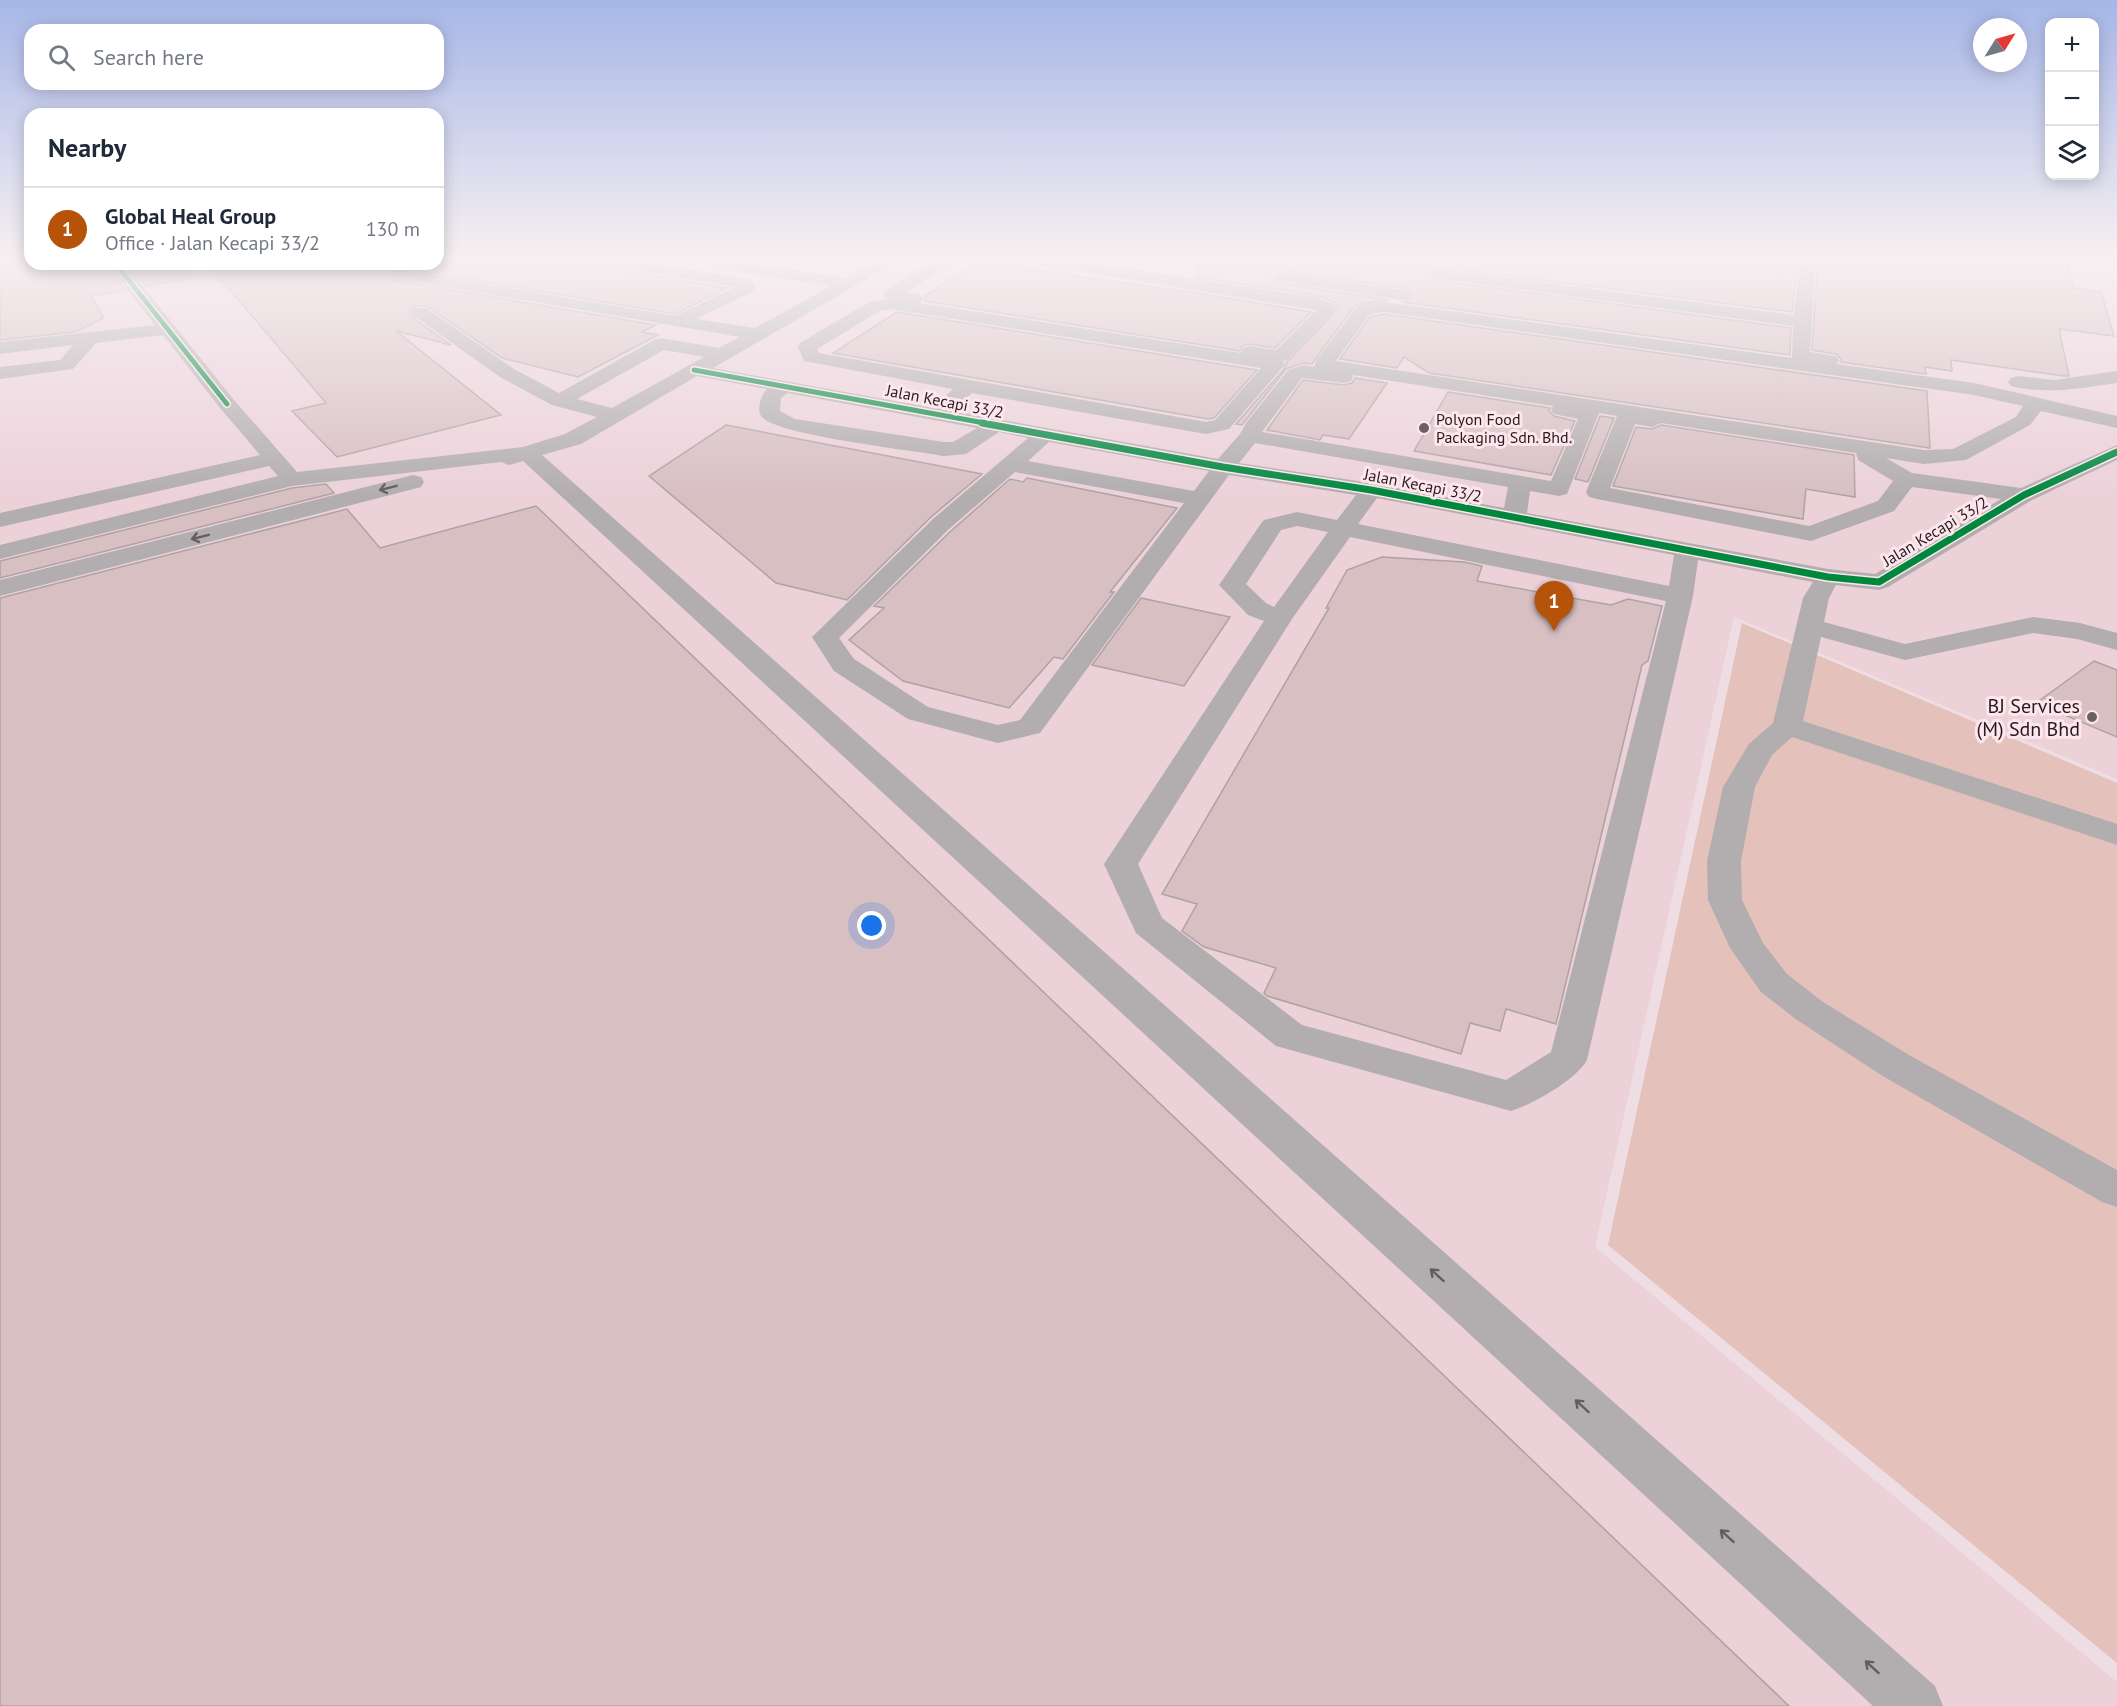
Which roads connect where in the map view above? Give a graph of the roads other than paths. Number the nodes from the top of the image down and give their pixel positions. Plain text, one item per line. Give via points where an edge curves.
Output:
1 (100, 338) edge
2 (174, 338) edge
3 (457, 338) edge
4 (751, 338) edge
5 (823, 338) edge
6 (1106, 338) edge
7 (1163, 338) edge
8 (1298, 338) edge
9 (1343, 338) edge
10 (1602, 338) edge
11 (1679, 338) edge
12 (1802, 338) edge
13 (89, 339) junction
14 (0, 348) edge
15 (722, 354) junction
16 (1800, 356) junction
17 (694, 370) junction
18 (0, 373) edge
19 (2117, 376) edge
20 (784, 386) junction
21 (968, 386) junction
22 (559, 401) junction
23 (2036, 403) junction
24 (938, 414) junction
25 (614, 415) junction
26 (2117, 422) edge
27 (995, 426) junction
28 (1044, 435) junction
29 (1250, 436) junction
30 (2117, 452) edge
31 (526, 453) junction
32 (274, 458) junction
33 (1010, 464) junction
34 (1223, 467) junction
35 (1906, 478) junction
36 (292, 479) junction
37 (1521, 482) junction
38 (1371, 490) junction
39 (1597, 492) junction
40 (2024, 495) junction
41 (1200, 499) junction
42 (1514, 518) junction
43 (0, 520) edge
44 (1343, 528) junction
45 (1587, 532) junction
46 (1687, 551) junction
47 (0, 552) edge
48 (1828, 577) junction
49 (0, 588) edge
50 (1680, 596) junction
51 (1279, 618) junction
52 (1810, 626) junction
53 (2117, 642) edge
54 (1786, 726) junction
55 (2117, 835) edge
56 (2117, 1190) edge
57 (1915, 1706) edge

1 - 13 street
2 - 32 street
3 - 22 street via 507,373
4 - 15 street
5 - 21 street via 807,347 811,357
6 - 21 street via 1275,364 1222,425 1206,428
7 - 8 street via 1280,356
9 - 23 street via 1323,365 1924,457 1958,455 2023,421
10 - 23 street via 1974,388
11 - 16 street
12 - 16 street
13 - 14 street
13 - 18 street via 66,365
15 - 17 street
15 - 22 street via 661,344
16 - 19 street via 2054,386
17 - 20 street, Jalan Kecapi 33/2
17 - 25 street
20 - 24 street, Jalan Kecapi 33/2
20 - 27 street via 771,396 770,414 789,424 944,449 958,449
21 - 24 street
22 - 25 street
23 - 26 street
24 - 27 street, Jalan Kecapi 33/2
25 - 31 street via 573,439
27 - 28 street, Jalan Kecapi 33/2
28 - 33 street
28 - 34 street, Jalan Kecapi 33/2
29 - 34 street
29 - 37 street
29 - 37 street via 1252,427 1295,374 1304,371 1590,415 1559,489
30 - 40 street, Jalan Kecapi 33/2
31 - 36 street
31 -> 49 street
57 -> 31 street
32 - 36 street
32 - 43 street
33 - 41 street
33 - 41 street via 941,524 825,637 844,665 918,713 998,734 1030,727
34 - 38 street, Jalan Kecapi 33/2
34 - 41 street
35 - 39 street via 1886,506 1811,534
35 - 39 street via 1870,456 1627,417
35 - 40 street
36 - 47 street
37 - 42 street
38 - 42 street, Jalan Kecapi 33/2
38 - 44 street
39 - 45 street
40 - 48 street, Jalan Kecapi 33/2 via 1879,582
42 - 45 street, Jalan Kecapi 33/2
44 - 50 street
44 - 51 street
44 - 51 street via 1297,519 1272,525 1232,585 1257,609
45 - 46 street, Jalan Kecapi 33/2
46 - 48 street, Jalan Kecapi 33/2
46 - 50 street
48 - 52 street via 1816,598
50 - 51 street via 1568,1060 1511,1096 1288,1036 1148,924 1121,864
52 - 53 street via 1905,652 2033,625 2080,631
52 - 54 street
54 - 55 street
54 - 56 street via 1760,750 1739,787 1724,861 1725,900 1748,948 1774,983 1810,1011 1895,1065

